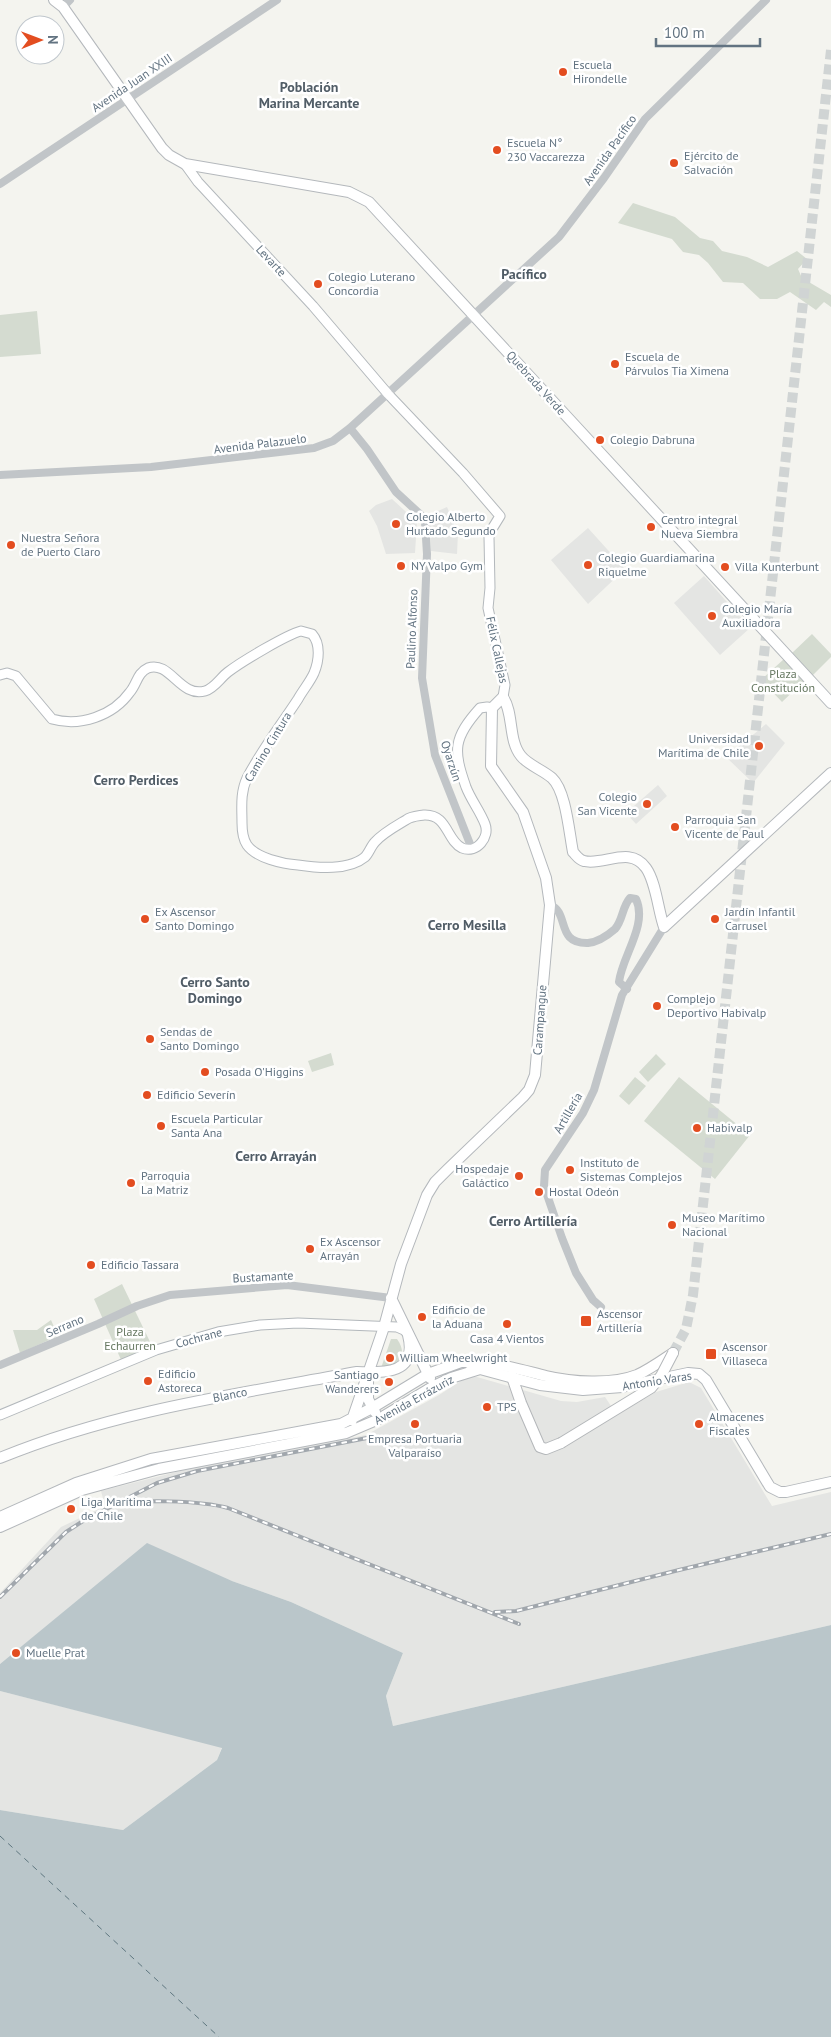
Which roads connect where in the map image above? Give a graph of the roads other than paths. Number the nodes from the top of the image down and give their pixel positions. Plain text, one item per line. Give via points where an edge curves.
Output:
1 (54, 0) edge
2 (277, 0) edge
3 (766, 0) edge
4 (66, 4) edge
5 (127, 100) junction
6 (184, 164) junction
7 (0, 184) edge
8 (475, 316) junction
9 (388, 394) junction
10 (350, 428) junction
11 (0, 475) edge
12 (500, 516) joint
13 (0, 675) edge
14 (422, 678) joint
15 (503, 697) junction
16 (831, 703) edge
17 (492, 708) junction
18 (831, 773) edge
19 (472, 848) junction
20 (550, 905) junction
21 (664, 927) junction
22 (626, 989) junction
23 (391, 1298) junction
24 (137, 1306) joint
25 (601, 1307) dead end
26 (384, 1327) junction
27 (408, 1335) junction
28 (467, 1362) junction
29 (0, 1365) edge
30 (480, 1369) junction
31 (369, 1373) junction
32 (428, 1374) junction
33 (512, 1377) junction
34 (434, 1386) junction
35 (372, 1408) junction
36 (0, 1415) edge
37 (352, 1420) junction
38 (379, 1420) junction
39 (190, 1452) junction
40 (0, 1458) edge
41 (159, 1469) junction
42 (831, 1482) edge
43 (0, 1518) edge
44 (0, 1527) edge

1 - 4 main road, Levarte
2 - 5 street, Avenida Juan XXIII
3 - 8 street, Avenida Pacífico via 645,119 568,227
4 - 5 main road, Levarte
5 - 6 main road, Levarte via 162,148
5 - 7 street, Avenida Juan XXIII
6 - 8 main road, Quebrada Verde via 360,196
6 - 9 main road, Levarte
8 - 9 street, Avenida Palazuelo
8 - 16 main road, Quebrada Verde
9 - 10 street, Avenida Palazuelo
9 - 12 main road, Levarte
10 - 11 street, Avenida Palazuelo via 333,441 314,448 151,467
10 - 14 street, Paulino Alfonso via 396,492 425,522 427,554
12 - 15 main road, Félix Callejas via 489,537 488,602 505,685
13 - 19 main road, Camino Cintura via 7,672 16,676 52,719 84,721 110,710 130,692 139,675 150,668 162,669 190,690 203,692 228,672 278,642 298,632 308,632 317,642 317,663 313,674 243,789 242,831 248,846 272,859 297,865 344,866 365,857 375,842 408,818 427,815 443,823 457,844
14 - 19 street, Oyarzún via 435,755
15 - 17 main road
15 - 21 main road via 521,756 552,778 560,788 573,852 585,862 622,857 640,862 650,876
17 - 19 main road via 480,708 456,744 470,799 486,831 481,844
17 - 20 main road, Carampangue via 491,766 524,812 546,878
18 - 21 main road
20 - 22 street via 556,909 570,939 578,943 600,940 622,918 628,900 636,899 639,907 636,931 619,982
20 - 23 main road, Carampangue via 533,1082 523,1097 432,1188 422,1205
21 - 22 street, Artillería
22 - 25 street, Artillería via 594,1090 583,1113 545,1170 544,1186 576,1274 592,1300
23 - 24 street, Bustamante via 287,1285 170,1295
23 - 26 main road, Carampangue
23 - 27 main road
24 - 29 street, Serrano
26 - 27 main road, Cochrane via 400,1328
26 - 31 main road, Carampangue
26 - 36 main road, Cochrane via 288,1324 218,1332 156,1350
27 - 31 main road, Blanco via 409,1355 400,1368 391,1372
27 - 32 main road
28 - 30 main road
28 - 32 main road, Avenida Errázuriz
28 - 33 main road, Avenida Errázuriz, bridge via 488,1362 577,1381 637,1375 673,1353 651,1388 546,1449 540,1447
30 - 33 main road, Antonio Varas
30 - 34 main road, Avenida Errázuriz
31 - 35 main road, Carampangue via 368,1400
31 - 37 main road, Carampangue
31 - 40 main road, Blanco via 357,1372 138,1414 60,1436
32 - 34 main road
32 - 35 main road, Avenida Errázuriz
33 - 42 main road, Antonio Varas via 583,1390 699,1374 706,1380 770,1487 786,1492
34 - 38 main road, Avenida Errázuriz
35 - 37 main road, Avenida Errázuriz
35 - 38 main road, Carampangue
37 - 39 main road, Avenida Errázuriz
38 - 41 main road, Avenida Errázuriz via 346,1433
39 - 41 main road via 190,1457 166,1463
39 - 43 main road, Avenida Errázuriz via 151,1459 76,1483
41 - 44 main road, Avenida Errázuriz via 82,1490

